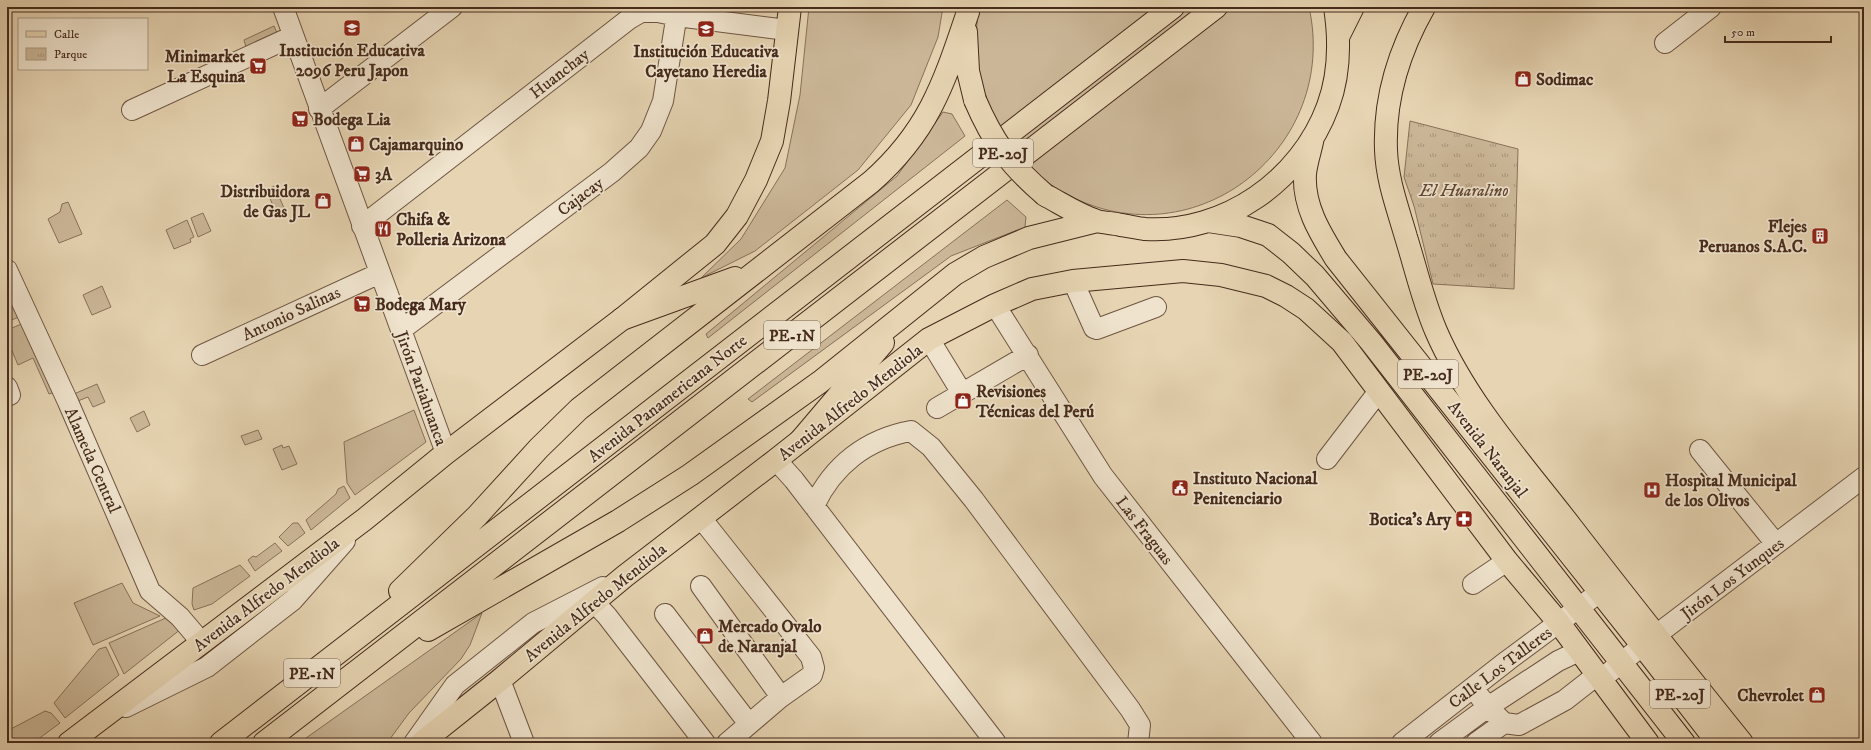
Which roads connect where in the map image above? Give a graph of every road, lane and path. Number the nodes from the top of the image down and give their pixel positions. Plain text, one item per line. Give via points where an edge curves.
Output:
1 (282, 7) edge
2 (452, 7) edge
3 (790, 7) edge
4 (1172, 7) edge
5 (1216, 7) edge
6 (1335, 7) edge
7 (1353, 7) edge
8 (1424, 7) edge
9 (1711, 7) edge
10 (968, 10) edge
11 (678, 12) edge
12 (787, 30) junction
13 (1339, 35) junction
14 (293, 36) junction
15 (1665, 43) dead end
16 (319, 109) junction
17 (132, 110) dead end
18 (1314, 137) junction
19 (1097, 221) junction
20 (1208, 221) junction
21 (362, 226) junction
22 (757, 269) junction
23 (7, 270) edge
24 (380, 273) junction
25 (1073, 281) junction
26 (917, 303) junction
27 (996, 305) junction
28 (1156, 307) dead end
29 (622, 319) junction
30 (401, 330) junction
31 (929, 339) junction
32 (202, 355) dead end
33 (1028, 355) junction
34 (1379, 391) junction
35 (962, 394) junction
36 (937, 408) dead end
37 (800, 441) junction
38 (1700, 450) dead end
39 (446, 453) junction
40 (1327, 459) dead end
41 (776, 460) junction
42 (1864, 477) edge
43 (1533, 492) junction
44 (814, 506) junction
45 (701, 518) junction
46 (1776, 544) junction
47 (1507, 560) junction
48 (625, 576) junction
49 (1473, 584) dead end
50 (700, 586) dead end
51 (1600, 592) junction
52 (593, 602) junction
53 (1578, 608) junction
54 (665, 614) dead end
55 (1559, 623) junction
56 (367, 630) junction
57 (197, 637) dead end
58 (1649, 641) junction
59 (1579, 651) junction
60 (368, 663) junction
61 (1621, 663) junction
62 (1598, 678) junction
63 (500, 680) junction
64 (1472, 688) junction
65 (781, 697) junction
66 (1488, 707) junction
67 (1504, 723) junction
68 (749, 724) junction
69 (426, 741) edge
70 (69, 743) edge
71 (221, 743) edge
72 (264, 743) edge
73 (524, 743) edge
74 (704, 743) edge
75 (727, 743) edge
76 (996, 743) edge
77 (1138, 743) edge
78 (1312, 743) edge
79 (1402, 743) edge
80 (1439, 743) edge
81 (1476, 743) edge
82 (1648, 743) edge
83 (1684, 743) edge
84 (1718, 743) edge
85 (1742, 743) edge

1 - 14 street, Jirón Pariahuanca
2 - 16 street
3 - 12 main road, Avenida Alfredo Mendiola
4 - 56 main road, Avenida Panamericana Norte / PE-1N
5 - 60 main road, Avenida Panamericana Norte / PE-1N
6 - 13 main road, PE-20J
7 - 13 main road
8 - 43 main road, Avenida Naranjal via 1404,48 1390,91 1386,151 1398,209 1437,333 1472,396 1505,442
9 - 15 street
10 - 19 main road, PE-20J, bridge via 968,66 975,100 987,127 1003,153 1022,175 1045,195
10 - 22 main road via 943,82 928,114 910,142 871,182
11 - 12 street, Huanchay
11 - 21 street, Huanchay via 641,12 629,19
11 - 30 street, Cajacay via 663,101 651,131 639,148 612,172
12 - 29 main road, Avenida Alfredo Mendiola via 780,101 772,141 737,216 716,244
13 - 18 main road, PE-20J via 1337,71 1329,105
14 - 16 street, Jirón Pariahuanca
14 - 17 street
16 - 21 street, Jirón Pariahuanca
18 - 20 main road, PE-20J via 1293,165 1268,189 1240,208
18 - 43 main road, Avenida Naranjal / PE-20J via 1305,174 1307,203 1320,233 1336,259
19 - 20 main road, PE-20J via 1144,229 1177,228
19 - 26 main road via 1029,238 998,250 955,274
20 - 53 main road, Avenida Naranjal / PE-20J via 1241,226 1268,235 1316,276 1371,342
21 - 24 street, Jirón Pariahuanca
22 - 29 main road
22 - 56 main road via 564,422 477,516 412,577
23 - 57 street, Alameda Central via 68,402 150,591 180,617
24 - 30 street, Jirón Pariahuanca
24 - 32 street, Antonio Salinas
25 - 27 main road, Avenida Alfredo Mendiola via 1032,289
25 - 28 street via 1094,328 1097,329
25 - 34 main road, Avenida Alfredo Mendiola via 1183,271 1227,276 1266,286 1306,309 1342,342
26 - 37 main road
26 - 60 main road via 787,406 661,495 541,567
27 - 31 main road, Avenida Alfredo Mendiola
27 - 33 street, Las Fraguas
29 - 39 main road, Avenida Alfredo Mendiola
30 - 39 street, Jirón Pariahuanca
31 - 35 street
31 - 37 main road, Avenida Alfredo Mendiola
33 - 35 street
33 - 78 street, Las Fraguas via 1103,476
34 - 40 street
34 - 47 main road
35 - 36 street
37 - 41 main road, Avenida Alfredo Mendiola
38 - 46 street
39 - 70 main road, Avenida Alfredo Mendiola via 365,519
41 - 44 street
41 - 45 main road, Avenida Alfredo Mendiola
42 - 46 street, Jirón Los Yunques
43 - 51 main road, Avenida Naranjal / PE-20J
43 - 58 main road, Avenida Naranjal
44 - 76 street
44 - 77 street via 835,474 865,448 890,435 911,431 931,447 974,500 1130,709 1140,725
45 - 48 main road, Avenida Alfredo Mendiola
45 - 65 street via 811,657 814,668 812,675
46 - 58 street, Jirón Los Yunques
47 - 49 street
47 - 55 main road
48 - 52 main road, Avenida Alfredo Mendiola
48 - 69 street via 533,623 455,685
50 - 65 street
51 - 53 street, Calle Los Talleres
51 - 58 main road, Avenida Naranjal / PE-20J
52 - 63 main road, Avenida Alfredo Mendiola
52 - 74 street via 607,616
53 - 55 street, Calle Los Talleres
53 - 61 main road, Avenida Naranjal / PE-20J
54 - 68 street
55 - 59 main road
55 - 64 street, Calle Los Talleres
56 - 71 main road, Avenida Panamericana Norte / PE-1N
58 - 61 street, Jirón Los Yunques
58 - 84 main road, Avenida Naranjal / PE-20J
58 - 85 main road, Avenida Naranjal
59 - 62 main road
59 - 66 street via 1558,661
60 - 72 main road, PE-1N
61 - 62 street, Jirón Los Yunques
61 - 83 main road, Avenida Naranjal / PE-20J
62 - 67 street, Jirón Los Yunques via 1544,713 1519,725
62 - 82 main road
63 - 69 main road, Avenida Alfredo Mendiola
63 - 73 street
64 - 66 street
64 - 79 street, Calle Los Talleres
65 - 68 street
66 - 67 street
66 - 80 street
67 - 81 street
68 - 75 street

